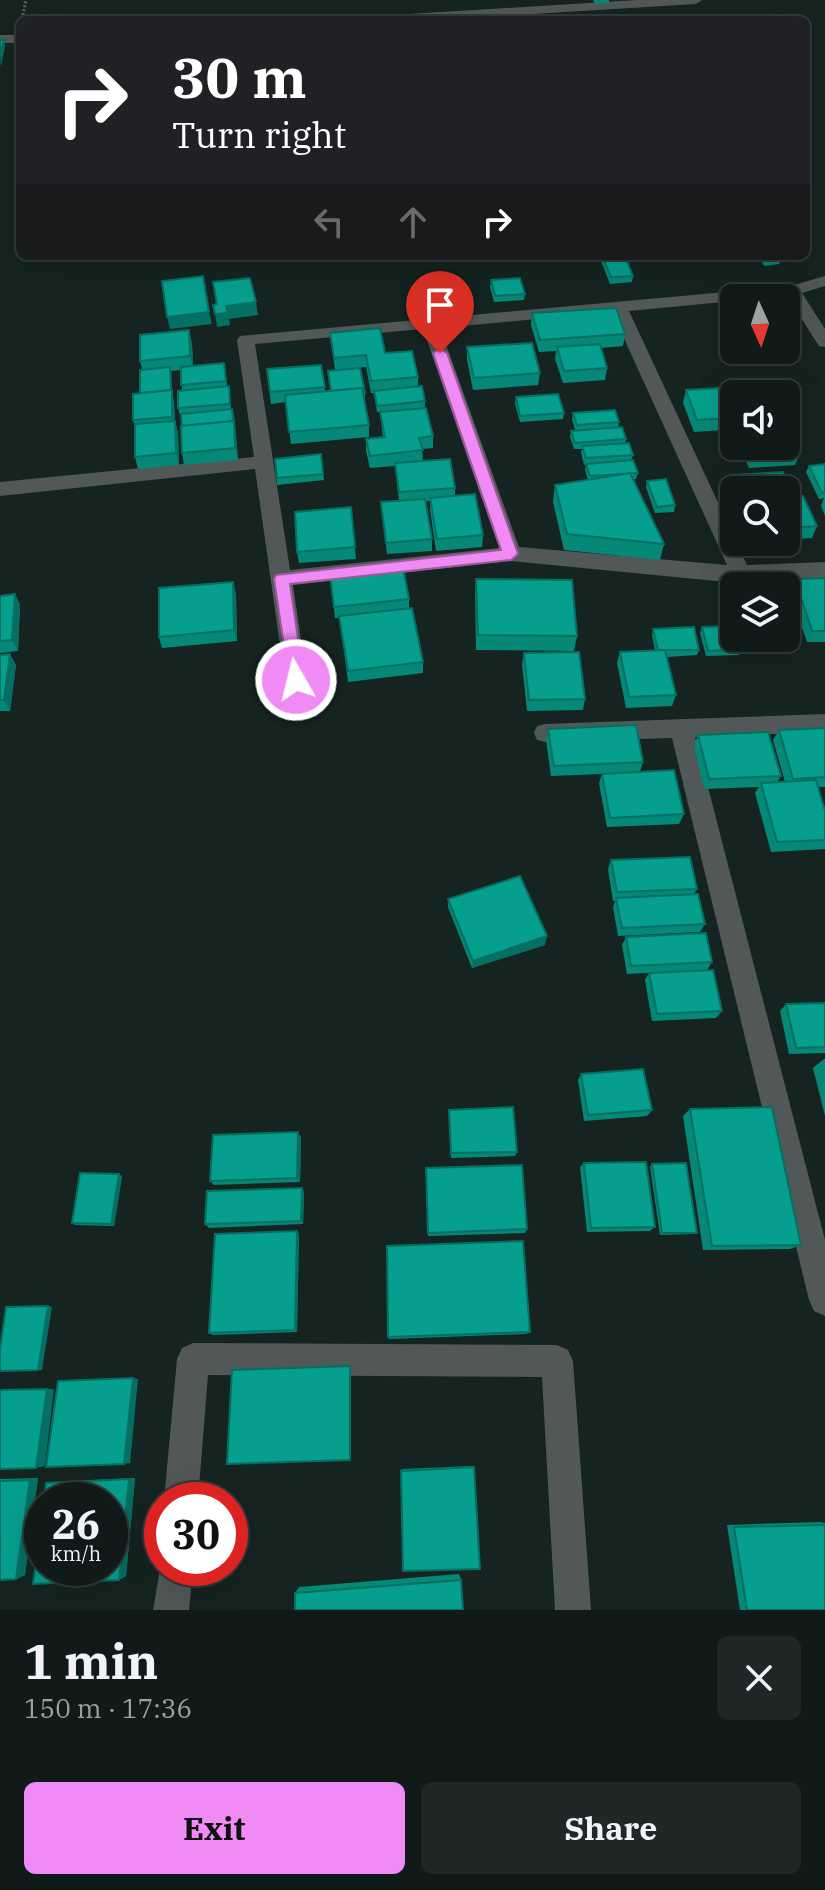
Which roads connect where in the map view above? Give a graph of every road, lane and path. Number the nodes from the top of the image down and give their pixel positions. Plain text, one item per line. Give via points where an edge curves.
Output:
1 (696, 0) edge
2 (440, 16) edge
3 (825, 281) edge
4 (800, 289) edge
5 (720, 298) edge
6 (800, 303) edge
7 (619, 308) junction
8 (430, 324) junction
9 (825, 342) edge
10 (264, 462) junction
11 (0, 489) edge
12 (511, 554) junction
13 (825, 570) edge
14 (729, 572) edge
15 (741, 572) edge
16 (769, 572) edge
17 (281, 579) junction
18 (296, 680) dead end
19 (825, 723) edge
20 (681, 728) junction
21 (545, 733) edge
22 (825, 1300) edge
23 (183, 1482) edge
24 (173, 1586) edge
25 (171, 1610) edge
26 (573, 1610) edge

1 - 2 street
3 - 4 street
5 - 7 street
6 - 9 street
7 - 8 street
7 - 15 street
8 - 10 street via 246,340
8 - 12 street
10 - 11 street
10 - 17 street
12 - 14 street
12 - 17 street
13 - 16 street
17 - 18 street
19 - 20 street
20 - 21 street
20 - 22 street
23 - 26 street via 193,1359 557,1361
24 - 25 street

